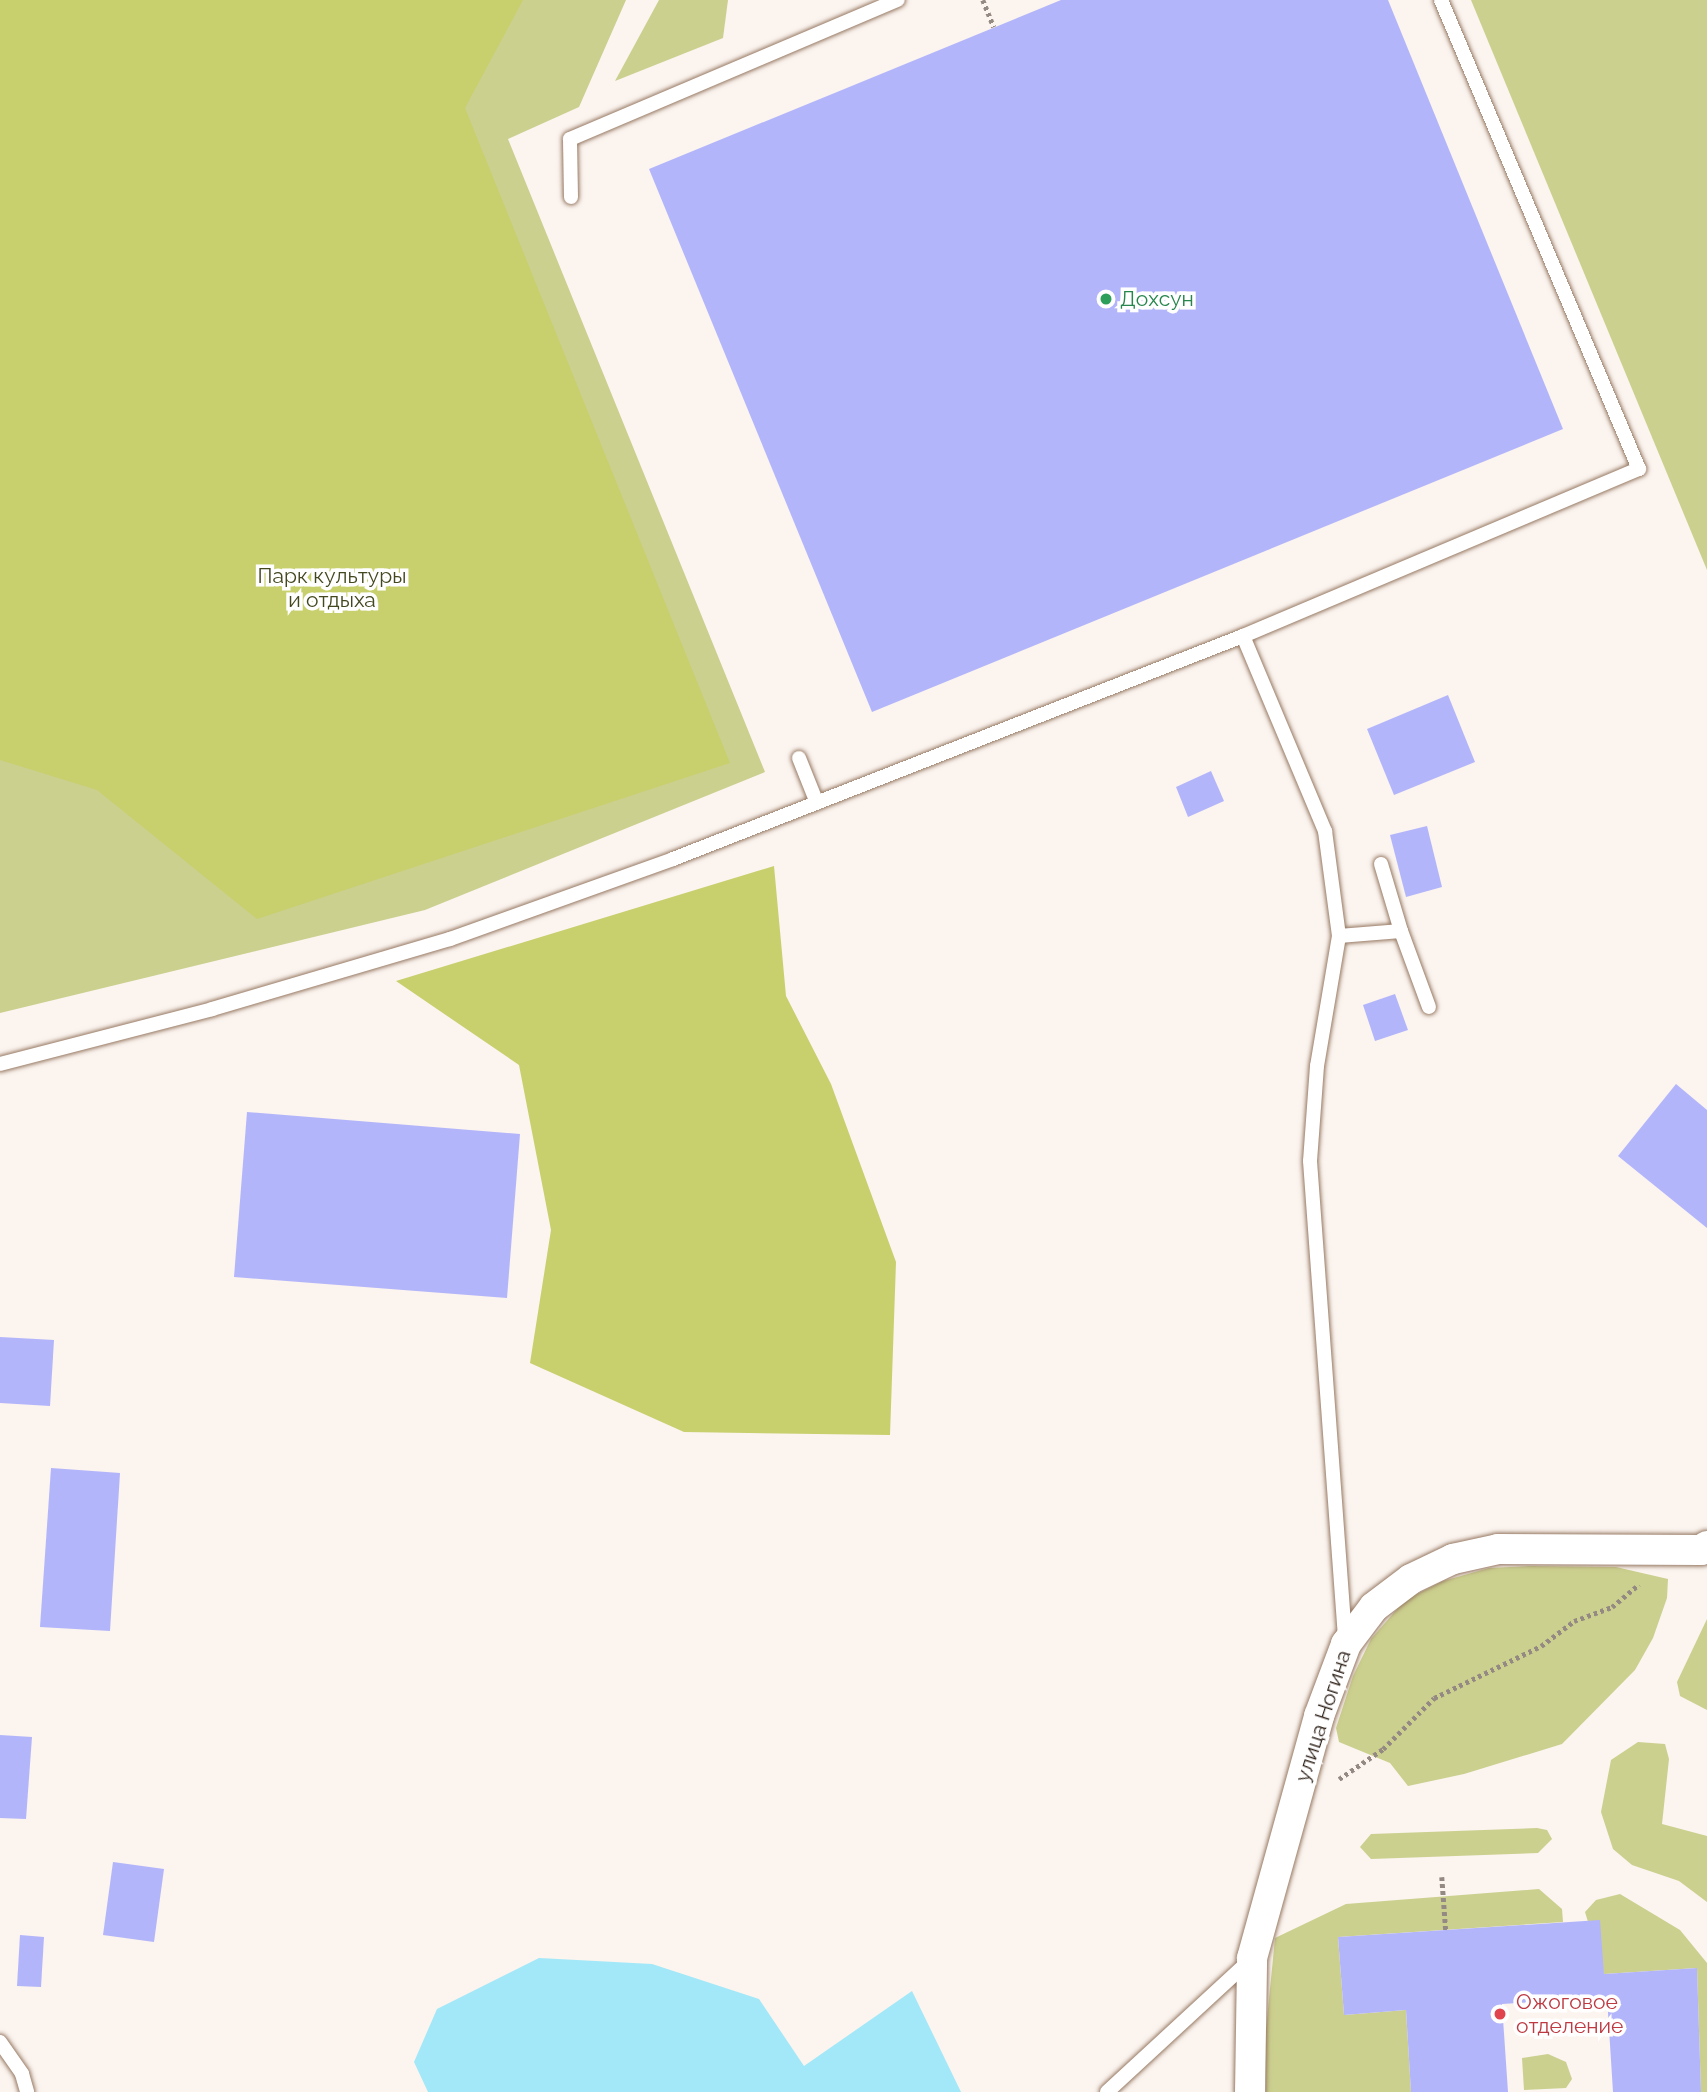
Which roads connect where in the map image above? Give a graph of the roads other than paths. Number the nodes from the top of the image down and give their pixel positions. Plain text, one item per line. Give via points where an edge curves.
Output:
1 (898, 0) edge
2 (1441, 0) edge
3 (570, 197) dead end
4 (1242, 636) junction
5 (799, 758) dead end
6 (817, 803) junction
7 (1381, 864) dead end
8 (1401, 931) junction
9 (1339, 936) junction
10 (1429, 1007) dead end
11 (0, 1064) edge
12 (1707, 1546) edge
13 (1346, 1644) junction
14 (1252, 1958) junction
15 (0, 2042) edge
16 (27, 2092) edge
17 (1107, 2092) edge
18 (1250, 2092) edge

1 - 3 lane via 570,139
2 - 4 lane via 1639,469
4 - 6 lane
4 - 9 lane via 1325,831
5 - 6 lane
6 - 11 lane via 450,939 212,1009
7 - 8 lane
8 - 9 lane
8 - 10 lane
9 - 13 lane via 1317,1066 1310,1161
12 - 13 street, улица Ногина via 1675,1550 1498,1549 1453,1559 1411,1579 1374,1607
13 - 14 street, улица Ногина via 1319,1716
14 - 17 lane
14 - 18 street, улица Ногина
15 - 16 lane via 22,2074

